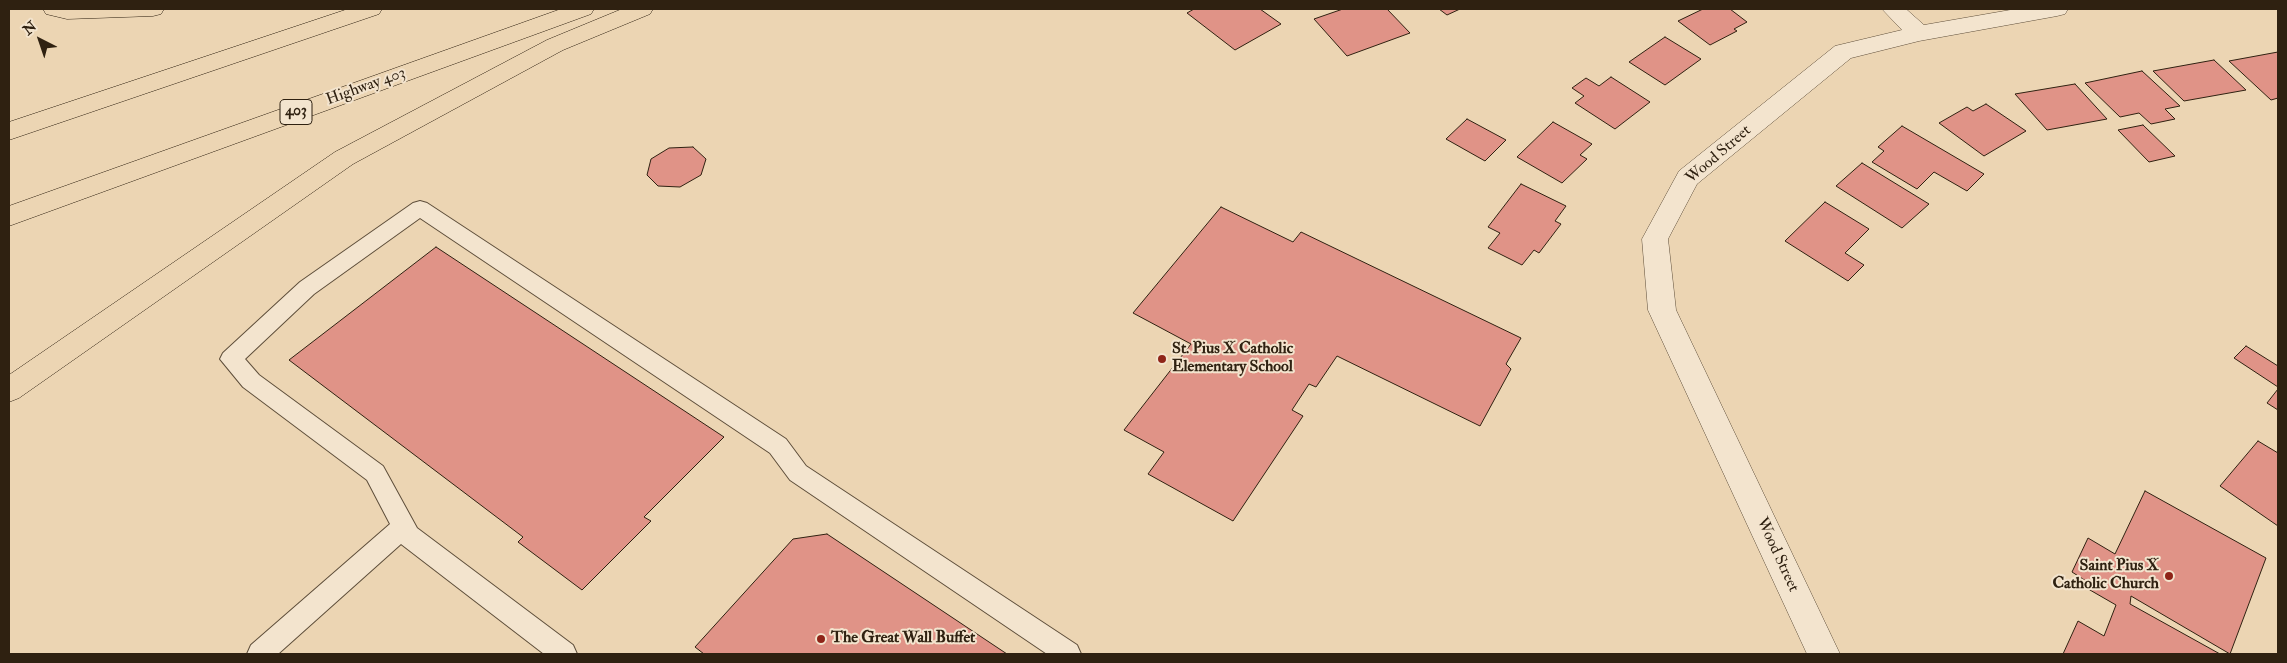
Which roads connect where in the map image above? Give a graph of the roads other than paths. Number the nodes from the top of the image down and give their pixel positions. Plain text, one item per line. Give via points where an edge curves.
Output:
1 (54, 9) edge
2 (153, 9) edge
3 (371, 9) edge
4 (583, 9) edge
5 (642, 9) edge
6 (1893, 9) edge
7 (2057, 9) edge
8 (1919, 33) junction
9 (9, 131) edge
10 (9, 216) edge
11 (9, 390) edge
12 (404, 526) junction
13 (260, 654) edge
14 (564, 654) edge
15 (1068, 654) edge
16 (1824, 654) edge

1 - 2 highway via 66,12
3 - 9 highway
4 - 10 highway, Highway 403 / 403
5 - 11 highway via 555,44 344,158
6 - 8 street
7 - 8 street, Wood Street
8 - 16 street, Wood Street via 1843,52 1688,178 1655,239 1662,310
12 - 13 lane
12 - 14 lane via 409,536
12 - 15 lane via 375,473 251,381 231,359 307,288 420,208 778,446 798,473

